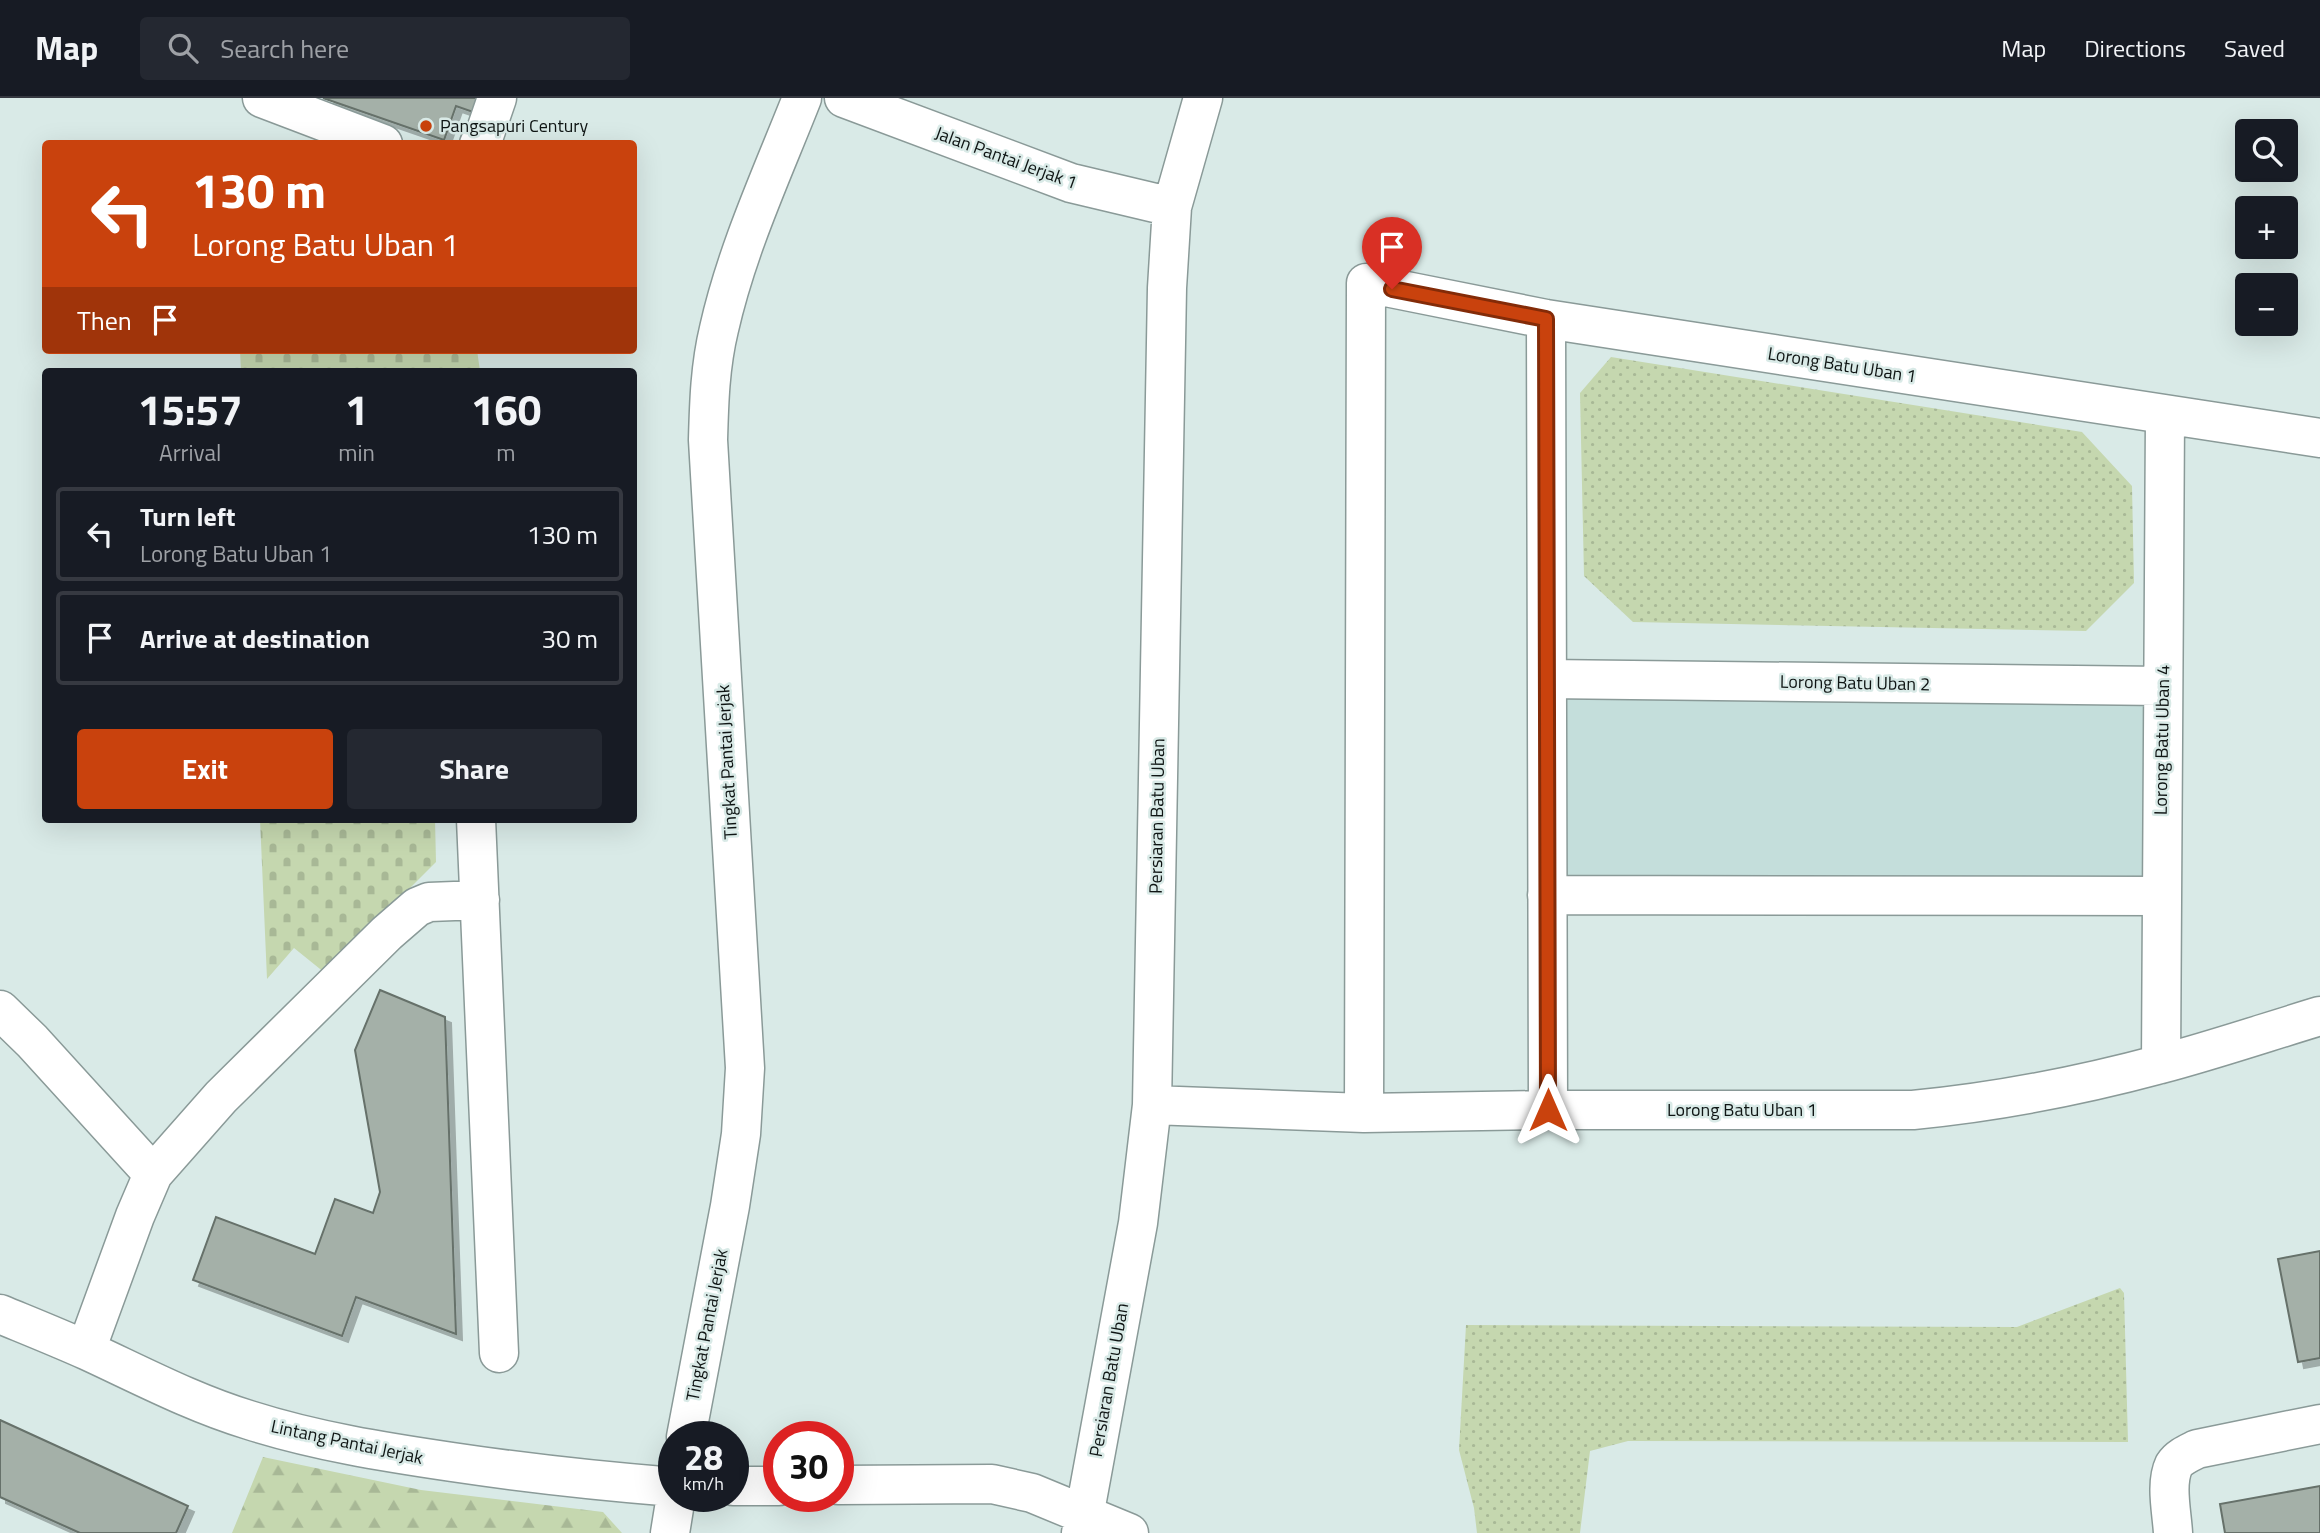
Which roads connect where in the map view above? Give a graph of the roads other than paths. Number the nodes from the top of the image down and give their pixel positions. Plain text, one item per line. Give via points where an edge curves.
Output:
1 (262, 98) edge
2 (497, 98) edge
3 (802, 98) edge
4 (844, 98) edge
5 (1203, 98) edge
6 (372, 140) edge
7 (482, 140) edge
8 (1172, 207) junction
9 (1546, 319) junction
10 (2165, 416) junction
11 (2320, 438) edge
12 (1547, 679) junction
13 (2163, 686) junction
14 (476, 823) edge
15 (1547, 895) junction
16 (2161, 896) junction
17 (480, 900) junction
18 (0, 1010) edge
19 (2320, 1016) edge
20 (2161, 1064) junction
21 (1152, 1105) junction
22 (1548, 1110) junction
23 (1364, 1113) junction
24 (153, 1174) junction
25 (0, 1314) edge
26 (86, 1350) junction
27 (499, 1353) dead end
28 (689, 1421) edge
29 (2320, 1424) edge
30 (658, 1485) edge
31 (854, 1485) edge
32 (673, 1512) edge
33 (1082, 1524) edge
34 (670, 1533) edge
35 (1129, 1533) edge
36 (2173, 1533) edge

1 - 6 street
2 - 7 street
3 - 28 street, Tingkat Pantai Jerjak via 744,243 719,329 709,390 708,440 745,1068 730,1206
4 - 8 street, Jalan Pantai Jerjak 1 via 1071,183
5 - 8 street, Persiaran Batu Uban
8 - 21 street, Persiaran Batu Uban
9 - 10 street, Lorong Batu Uban 1
9 - 12 street
9 - 23 street, Lorong Batu Uban 1 via 1366,283
10 - 11 street, Lorong Batu Uban 1
10 - 13 street, Lorong Batu Uban 4
12 - 13 street, Lorong Batu Uban 2
12 - 15 street
13 - 16 street, Lorong Batu Uban 4
14 - 17 street
15 - 16 street
15 - 22 street
16 - 20 street, Lorong Batu Uban 4
17 - 24 street via 429,902 417,907 221,1097
17 - 27 street
18 - 24 street
19 - 20 street, Lorong Batu Uban 1
20 - 22 street, Lorong Batu Uban 1 via 2031,1094 1913,1110
21 - 23 street, Lorong Batu Uban 1
21 - 33 street, Persiaran Batu Uban via 1138,1223
22 - 23 street, Lorong Batu Uban 1
24 - 26 street
25 - 26 street, Lintang Pantai Jerjak
26 - 30 street, Lintang Pantai Jerjak via 185,1397 304,1436 508,1470
29 - 36 street via 2185,1455 2175,1463 2170,1478
31 - 33 street via 992,1484 1032,1493
32 - 34 street
33 - 35 street

